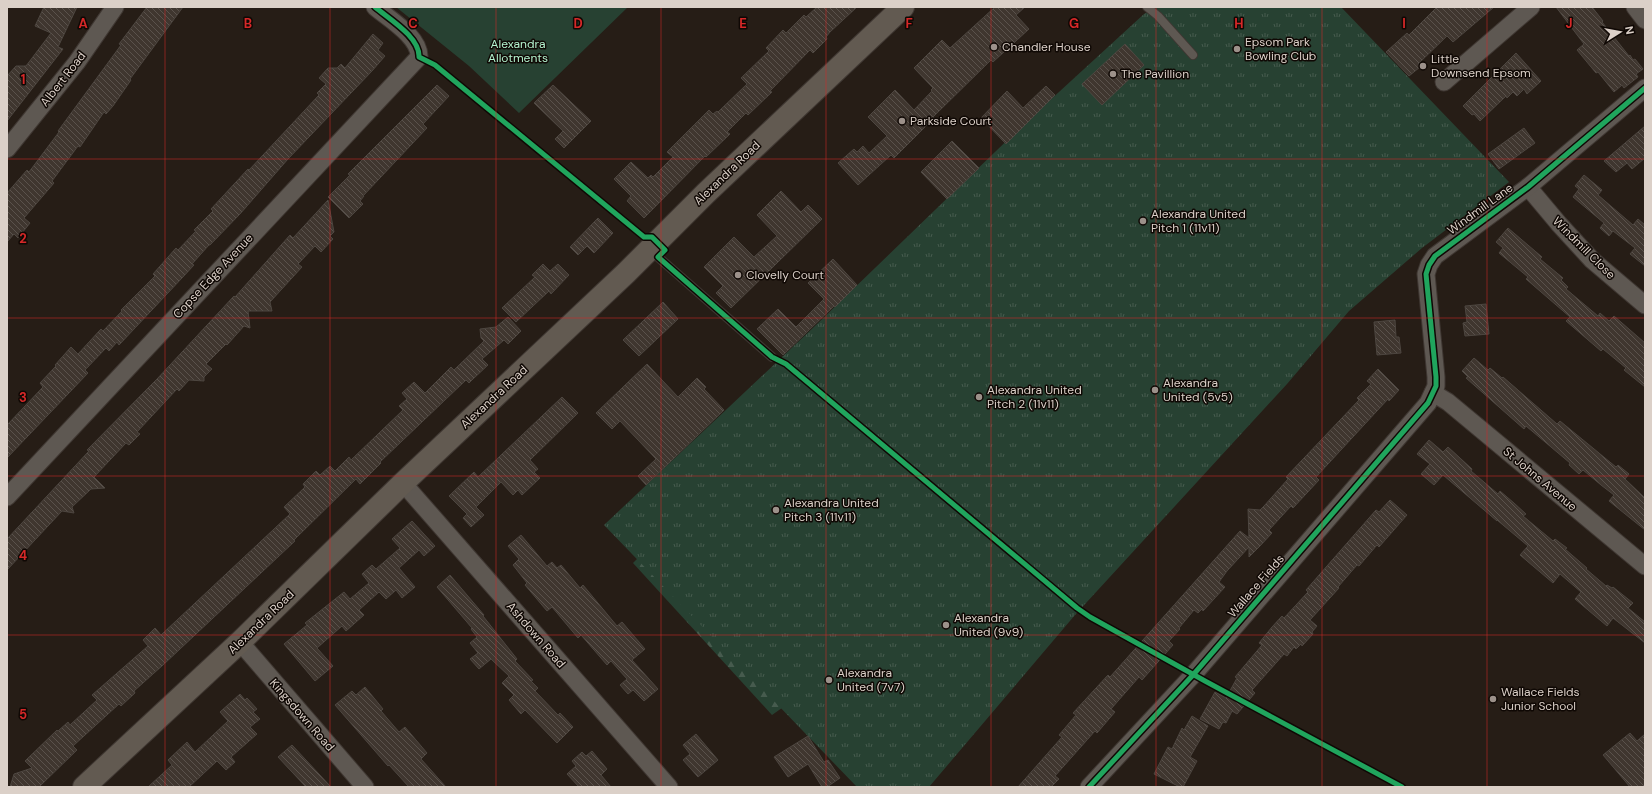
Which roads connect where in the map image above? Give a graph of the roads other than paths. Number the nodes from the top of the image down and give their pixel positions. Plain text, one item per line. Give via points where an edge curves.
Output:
1 (115, 7) edge
2 (375, 7) edge
3 (903, 7) edge
4 (1147, 7) edge
5 (1530, 7) edge
6 (1635, 7) edge
7 (1645, 20) edge
8 (1193, 55) dead end
9 (1444, 82) dead end
10 (1645, 88) edge
11 (7, 149) edge
12 (1528, 187) junction
13 (658, 257) dead end
14 (1645, 305) edge
15 (772, 357) dead end
16 (1433, 393) junction
17 (403, 483) junction
18 (7, 497) edge
19 (1645, 566) edge
20 (240, 642) junction
21 (84, 787) edge
22 (365, 787) edge
23 (669, 787) edge
24 (1089, 787) edge

1 - 11 street, Albert Road via 77,62
2 - 18 street, Copse Edge Avenue via 414,40 420,50 420,57
3 - 17 main road, Alexandra Road
4 - 8 lane
5 - 9 street
6 - 7 street
10 - 12 street, Windmill Lane
12 - 14 street, Windmill Close via 1592,260
12 - 16 street, Windmill Lane via 1442,250 1429,265 1426,274 1436,378
13 - 15 lane
16 - 19 street, St Johns Avenue via 1448,402
16 - 24 street, Wallace Fields via 1416,418 1193,675
17 - 20 main road, Alexandra Road
17 - 23 street, Ashdown Road
20 - 21 main road, Alexandra Road
20 - 22 street, Kingsdown Road

